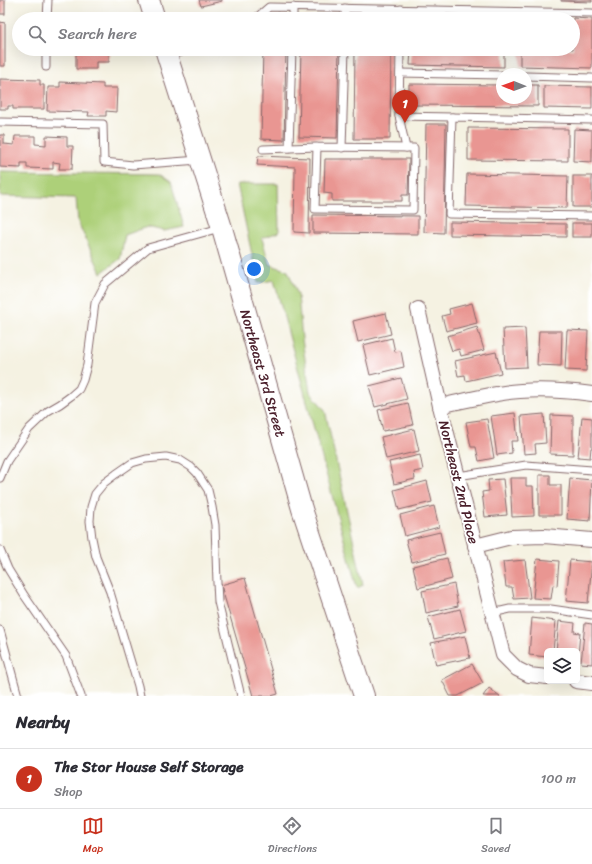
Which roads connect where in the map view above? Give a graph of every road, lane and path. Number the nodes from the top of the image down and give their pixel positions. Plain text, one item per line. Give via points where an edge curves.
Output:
1 (48, 0) edge
2 (149, 0) edge
3 (293, 7) junction
4 (345, 8) junction
5 (401, 9) joint
6 (47, 12) edge
7 (153, 12) edge
8 (263, 12) edge
9 (293, 12) edge
10 (345, 12) edge
11 (592, 12) edge
12 (46, 56) edge
13 (167, 56) edge
14 (292, 56) edge
15 (344, 56) edge
16 (400, 56) edge
17 (46, 67) dead end
18 (400, 73) junction
19 (496, 75) edge
20 (532, 76) edge
21 (592, 78) edge
22 (399, 116) junction
23 (452, 117) junction
24 (592, 120) edge
25 (0, 122) edge
26 (289, 148) junction
27 (317, 148) junction
28 (342, 148) junction
29 (406, 148) junction
30 (263, 149) dead end
31 (201, 160) junction
32 (592, 216) edge
33 (222, 228) junction
34 (418, 309) dead end
35 (592, 394) edge
36 (440, 406) junction
37 (592, 470) edge
38 (458, 476) junction
39 (0, 478) edge
40 (592, 540) edge
41 (475, 546) junction
42 (0, 550) edge
43 (492, 613) junction
44 (592, 615) edge
45 (0, 630) edge
46 (544, 677) edge
47 (580, 682) edge
48 (592, 683) edge
49 (18, 696) edge
50 (81, 696) edge
51 (140, 696) edge
52 (241, 696) edge
53 (364, 696) edge

1 - 6 lane
2 - 7 main road
3 - 4 lane
3 - 8 lane via 269,7
3 - 9 lane
4 - 5 lane
4 - 10 lane
5 - 11 lane
12 - 17 lane
13 - 31 main road, Northeast 3rd Street
14 - 26 lane
15 - 28 lane
16 - 18 lane
18 - 19 lane
18 - 22 lane
20 - 21 lane
22 - 23 lane
22 - 29 lane
23 - 24 lane
23 - 32 lane via 449,214
25 - 31 lane via 103,124 104,162 133,165
26 - 27 lane
26 - 30 lane
27 - 28 lane
27 - 29 lane via 315,209 413,210 414,148
28 - 29 lane
31 - 33 main road, Northeast 3rd Street
33 - 39 lane via 148,248 105,284 95,303 87,366 79,388 29,429 7,461
33 - 53 main road, Northeast 3rd Street via 302,510
34 - 36 street, Northeast 2nd Place
35 - 36 street via 535,391 498,394
36 - 38 street, Northeast 2nd Place
37 - 38 lane via 526,464
38 - 41 street, Northeast 2nd Place
40 - 41 street via 544,536 511,537
41 - 43 street, Northeast 2nd Place
42 - 50 lane via 8,569 66,656
43 - 44 lane via 510,609 551,609
43 - 46 street, Northeast 2nd Place via 503,655 516,669 528,675
45 - 49 lane
47 - 48 street
51 - 52 lane via 110,592 96,557 92,538 91,507 95,494 104,483 132,463 166,457 180,460 191,467 208,490 215,525 218,602

